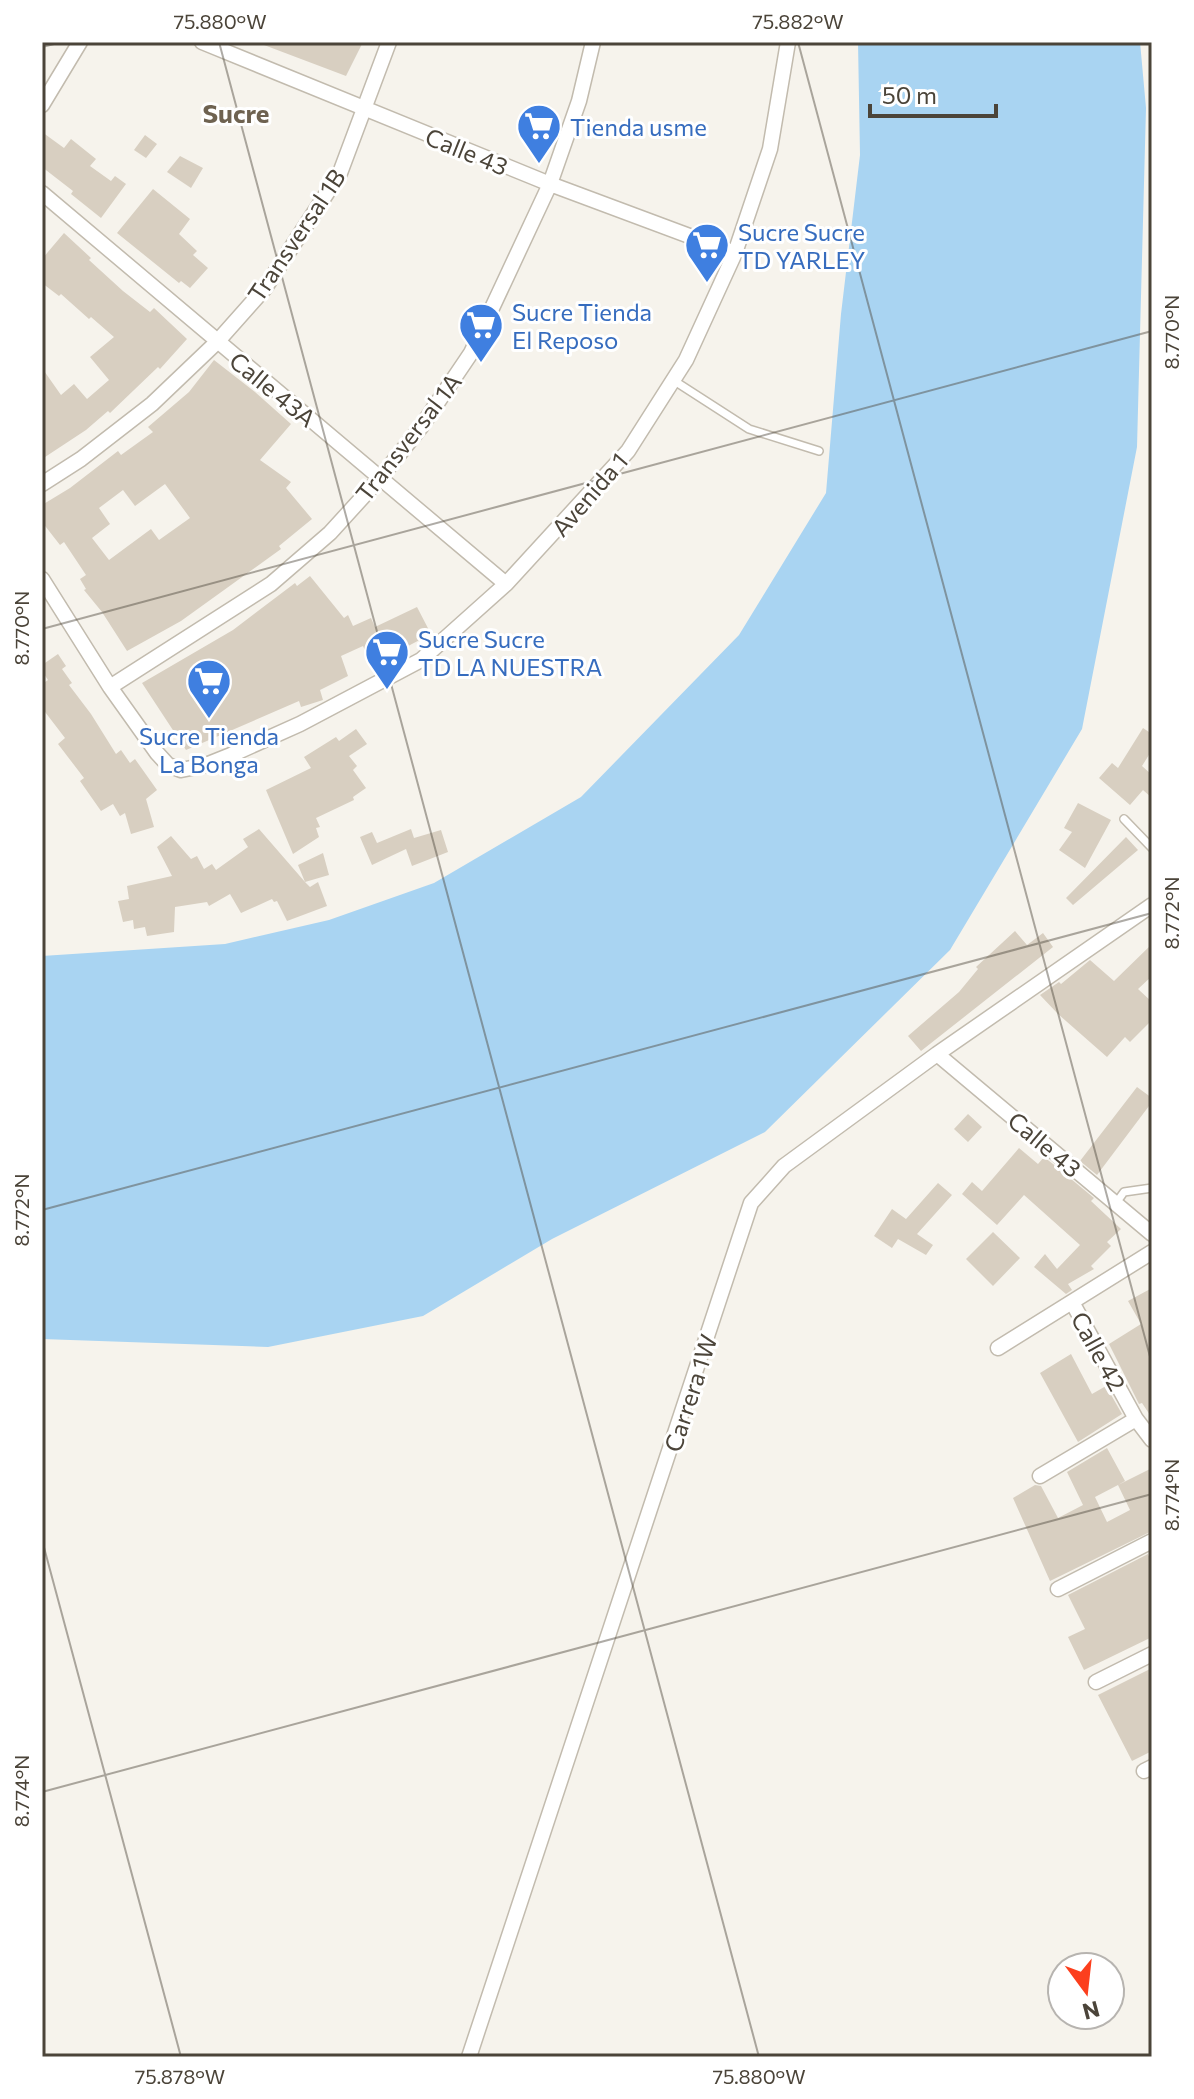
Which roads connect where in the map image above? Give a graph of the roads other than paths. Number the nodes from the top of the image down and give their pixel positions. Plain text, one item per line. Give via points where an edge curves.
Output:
1 (80, 42) edge
2 (202, 42) edge
3 (389, 42) edge
4 (593, 42) edge
5 (788, 42) edge
6 (42, 105) edge
7 (366, 110) junction
8 (550, 184) junction
9 (42, 193) edge
10 (735, 253) junction
11 (217, 342) junction
12 (673, 380) junction
13 (819, 451) dead end
14 (381, 477) junction
15 (42, 484) edge
16 (42, 579) edge
17 (506, 584) junction
18 (110, 687) junction
19 (1124, 819) dead end
20 (1152, 848) edge
21 (1152, 905) edge
22 (937, 1054) junction
23 (1152, 1188) edge
24 (1116, 1203) junction
25 (1152, 1234) edge
26 (1152, 1252) edge
27 (1072, 1302) junction
28 (998, 1348) dead end
29 (1136, 1419) junction
30 (1152, 1440) edge
31 (1040, 1476) dead end
32 (1152, 1541) edge
33 (1058, 1589) dead end
34 (1152, 1654) edge
35 (1096, 1682) dead end
36 (469, 2057) edge

1 - 6 street
2 - 7 street, Calle 43
3 - 7 street, Transversal 1B
4 - 8 street, Transversal 1A
5 - 10 street, Avenida 1 via 770,149
7 - 8 street, Calle 43
7 - 11 street, Transversal 1B via 340,173 265,288
8 - 10 street, Calle 43
8 - 14 street, Transversal 1A via 471,353
9 - 11 street, Calle 43A
10 - 12 street, Avenida 1
11 - 14 street, Calle 43A
11 - 15 street, Transversal 1B via 152,404
12 - 13 lane via 749,429
12 - 17 street, Avenida 1 via 628,451
14 - 17 street, Calle 43A
14 - 18 street, Transversal 1A via 330,533 271,584
16 - 18 street
17 - 18 street, Avenida 1 via 421,660 206,765 181,770 168,765
19 - 20 lane
21 - 22 street, Carrera 1W
22 - 24 street, Calle 43
22 - 36 street, Carrera 1W via 784,1166 751,1203
23 - 24 lane via 1124,1192
24 - 25 street, Calle 43
26 - 27 street
27 - 28 street
27 - 29 street, Calle 42
29 - 30 street, Calle 42
29 - 31 street
32 - 33 street
34 - 35 street

